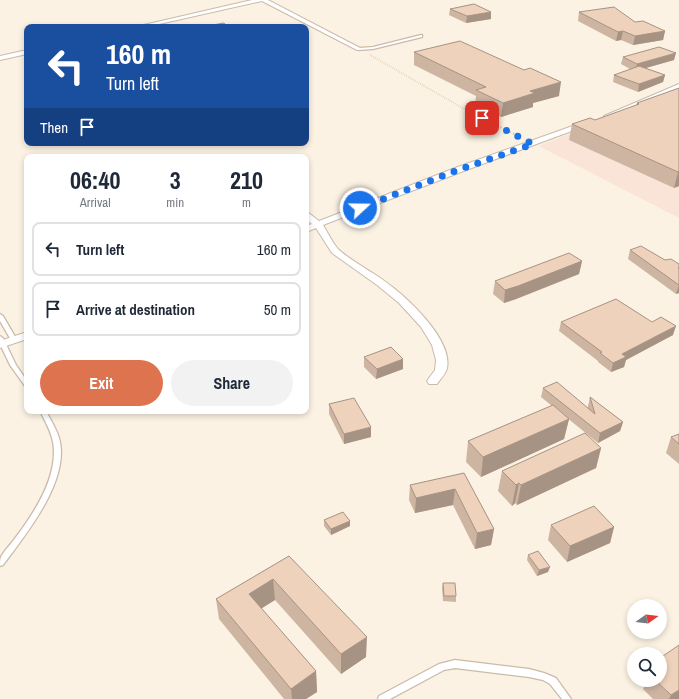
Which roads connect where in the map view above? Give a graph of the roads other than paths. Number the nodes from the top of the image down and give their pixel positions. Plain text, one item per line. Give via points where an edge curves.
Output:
1 (260, 0) edge
2 (264, 0) edge
3 (152, 24) edge
4 (420, 36) dead end
5 (358, 49) joint
6 (24, 52) edge
7 (2, 55) edge
8 (679, 86) edge
9 (602, 118) edge
10 (589, 123) edge
11 (309, 216) edge
12 (318, 224) junction
13 (309, 228) edge
14 (0, 316) edge
15 (24, 336) edge
16 (4, 342) edge
17 (24, 381) edge
18 (433, 381) dead end
19 (45, 414) edge
20 (0, 563) edge
21 (382, 699) edge
22 (568, 699) edge

1 - 3 street
2 - 5 street
4 - 5 lane via 373,48
6 - 7 street
8 - 9 street
10 - 12 street
11 - 12 street
12 - 13 street
12 - 18 street via 335,250 403,301 425,325 438,345 442,360 441,370
14 - 16 lane
15 - 16 street
16 - 17 lane via 13,365
19 - 20 lane via 52,426 57,446 55,474 44,499
21 - 22 lane via 442,667 455,664 544,677 553,681

